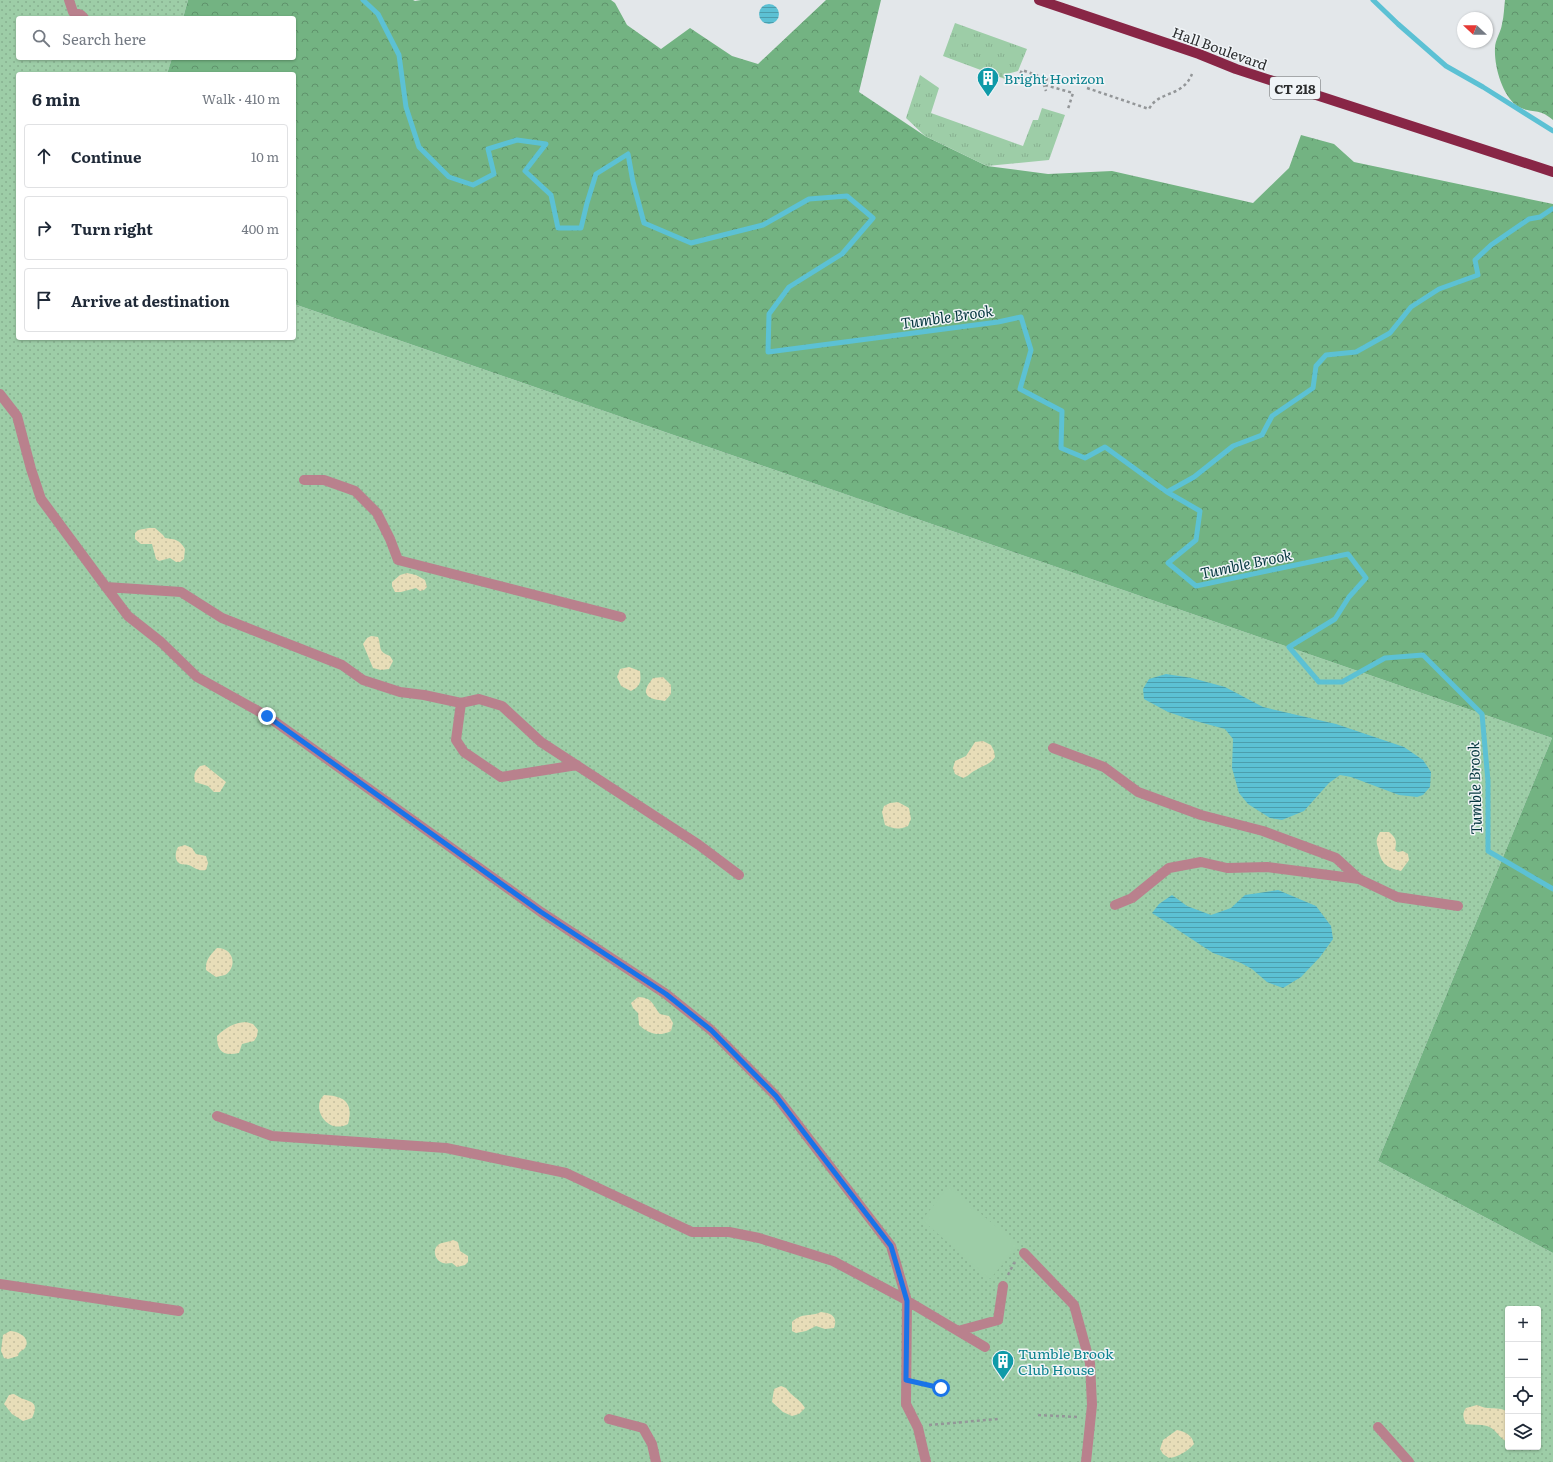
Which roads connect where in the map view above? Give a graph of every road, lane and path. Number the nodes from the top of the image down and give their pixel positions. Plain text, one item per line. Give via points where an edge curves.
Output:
1 (68, 0) edge
2 (1038, 0) edge
3 (82, 16) edge
4 (1192, 74) dead end
5 (1018, 79) dead end
6 (1044, 85) junction
7 (1087, 88) dead end
8 (1046, 91) dead end
9 (1068, 109) dead end
10 (1553, 172) edge
11 (0, 394) edge
12 (304, 480) dead end
13 (106, 587) junction
14 (621, 617) dead end
15 (461, 703) junction
16 (1053, 748) dead end
17 (578, 766) junction
18 (739, 875) dead end
19 (1358, 879) junction
20 (1115, 905) dead end
21 (1458, 906) dead end
22 (217, 1116) dead end
23 (1027, 1256) joint
24 (0, 1284) edge
25 (1003, 1286) joint
26 (907, 1301) junction
27 (179, 1311) dead end
28 (958, 1331) junction
29 (985, 1347) dead end
30 (906, 1380) junction
31 (941, 1388) dead end
32 (1038, 1415) dead end
33 (1090, 1418) junction
34 (609, 1419) dead end
35 (998, 1419) dead end
36 (926, 1425) dead end
37 (1378, 1427) dead end
38 (656, 1462) edge
39 (926, 1462) edge
40 (1086, 1462) edge
41 (1409, 1462) edge

1 - 3 lane via 73,12
2 - 10 main road, Hall Boulevard / CT 218 via 1236,69
4 - 7 path via 1182,89 1152,102 1149,109
5 - 6 path via 1022,70 1047,80
6 - 8 path
6 - 9 path via 1073,93
11 - 13 lane via 17,416 41,498
12 - 14 lane via 324,480 355,491 377,513 398,560
13 - 15 lane via 181,592 222,618 342,665 363,680 400,692
13 - 26 lane via 128,616 161,642 197,676 267,716 541,912 666,994 711,1030 776,1096 891,1246
15 - 17 lane via 480,698 502,706 541,742
15 - 17 lane via 456,740 464,752 501,777
16 - 19 lane via 1104,766 1138,792 1201,815 1263,831 1336,858
17 - 18 lane via 699,845
19 - 20 lane via 1267,867 1227,868 1201,862 1169,868 1132,898
19 - 21 lane via 1397,897
22 - 26 lane via 272,1136 446,1148 566,1173 692,1232 729,1232 759,1238 833,1261
23 - 25 path via 1014,1263
23 - 33 lane via 1074,1305 1090,1363
24 - 27 lane
25 - 28 lane via 998,1320
26 - 28 lane
26 - 30 lane
28 - 29 lane
30 - 31 path
30 - 39 lane via 906,1404 918,1428
32 - 33 path
33 - 40 lane
34 - 38 lane via 643,1428 652,1444
35 - 36 path
37 - 41 lane

